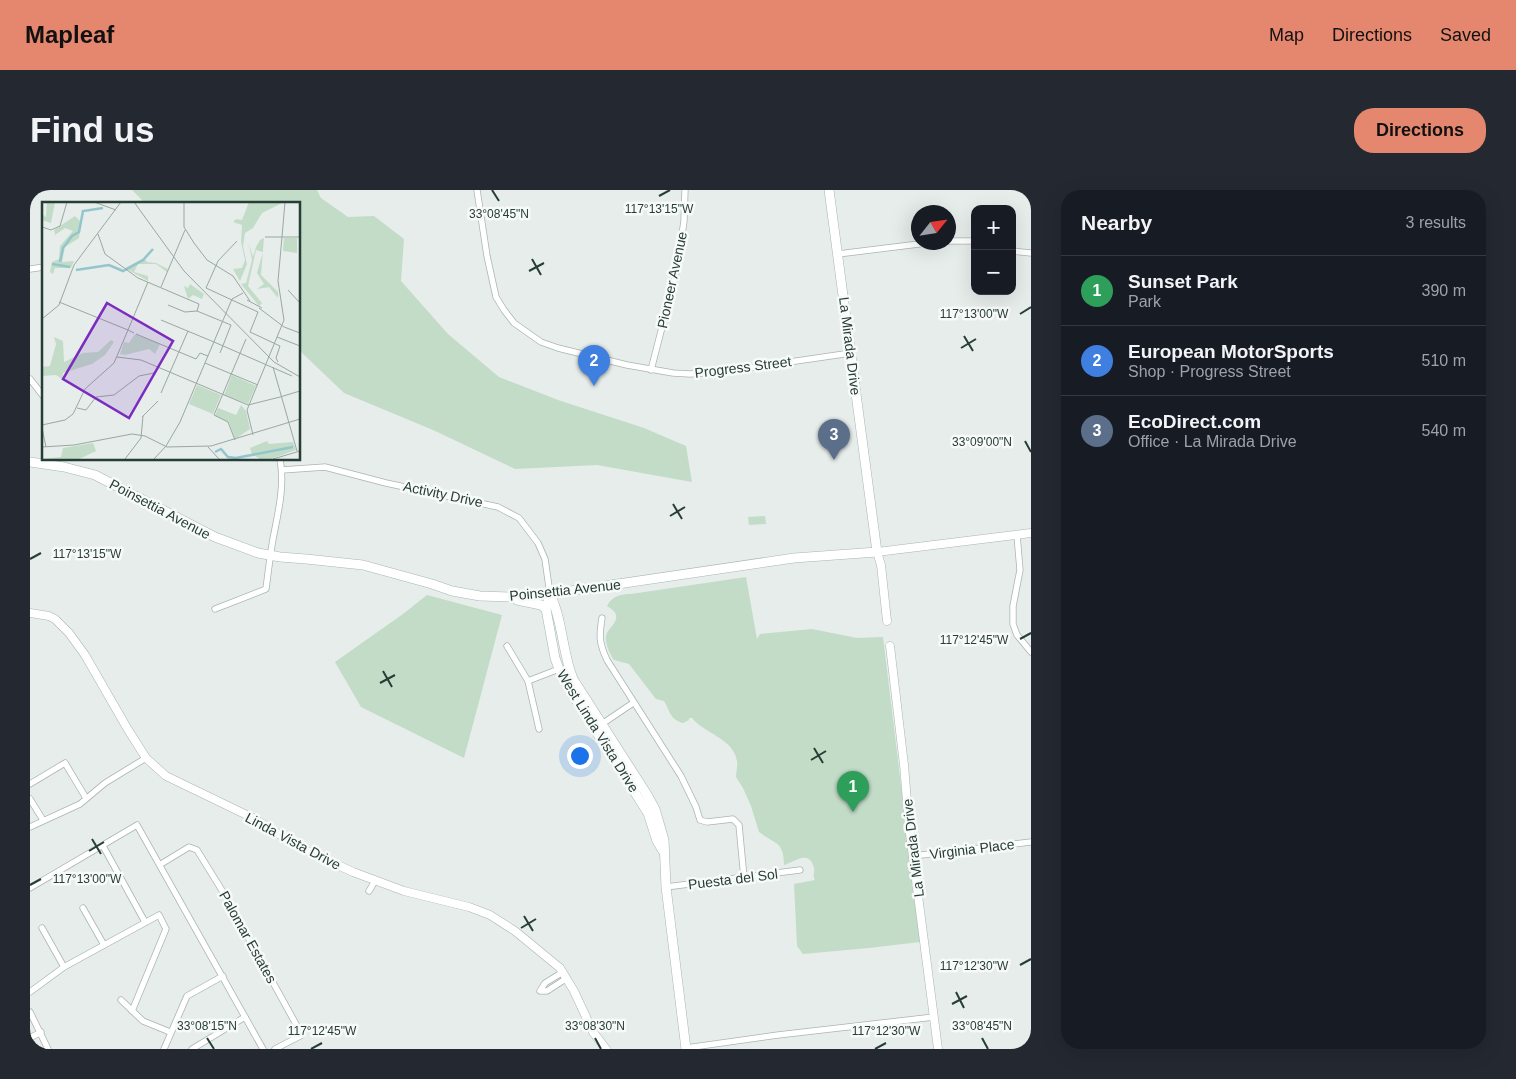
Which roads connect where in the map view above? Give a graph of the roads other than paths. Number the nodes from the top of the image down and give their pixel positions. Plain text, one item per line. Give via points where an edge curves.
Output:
1 (477, 190) edge
2 (685, 190) edge
3 (829, 190) edge
4 (956, 241) edge
5 (971, 241) edge
6 (911, 245) edge
7 (1016, 251) edge
8 (1031, 253) edge
9 (838, 254) junction
10 (851, 353) junction
11 (651, 370) junction
12 (30, 379) edge
13 (42, 394) edge
14 (280, 460) edge
15 (30, 462) edge
16 (50, 462) edge
17 (282, 470) junction
18 (1031, 533) edge
19 (1017, 535) junction
20 (877, 552) junction
21 (270, 555) junction
22 (550, 594) junction
23 (510, 597) junction
24 (215, 609) dead end
25 (546, 609) junction
26 (30, 613) edge
27 (602, 618) dead end
28 (887, 621) dead end
29 (507, 646) dead end
30 (890, 646) dead end
31 (1031, 652) edge
32 (559, 669) junction
33 (528, 681) junction
34 (633, 703) junction
35 (602, 724) junction
36 (594, 729) junction
37 (539, 730) dead end
38 (146, 758) junction
39 (30, 784) edge
40 (30, 798) edge
41 (86, 798) junction
42 (43, 820) junction
43 (30, 827) edge
44 (1031, 842) edge
45 (103, 846) junction
46 (664, 851) junction
47 (913, 856) junction
48 (161, 864) junction
49 (800, 870) dead end
50 (744, 878) junction
51 (376, 881) junction
52 (666, 887) junction
53 (30, 888) edge
54 (369, 891) dead end
55 (83, 908) dead end
56 (145, 922) junction
57 (42, 928) dead end
58 (104, 945) junction
59 (64, 967) junction
60 (222, 976) junction
61 (31, 991) edge
62 (122, 1000) dead end
63 (132, 1011) junction
64 (30, 1012) edge
65 (245, 1016) junction
66 (934, 1017) junction
67 (41, 1032) junction
68 (170, 1032) junction
69 (30, 1038) edge
70 (48, 1049) edge
71 (164, 1049) edge
72 (192, 1049) edge
73 (263, 1049) edge
74 (276, 1049) edge
75 (606, 1049) edge
76 (684, 1049) edge
77 (938, 1049) edge

1 - 11 street, Progress Street via 493,287 514,323 541,342 558,348
2 - 11 street, Pioneer Avenue via 677,269
3 - 9 main road, La Mirada Drive
4 - 5 street
6 - 9 street
7 - 8 street
9 - 10 main road, La Mirada Drive
10 - 11 street, Progress Street via 707,373
10 - 20 main road, La Mirada Drive
12 - 13 street
14 - 17 street
15 - 16 main road, Poinsettia Avenue
16 - 21 main road, Poinsettia Avenue via 95,475 215,537
17 - 21 street via 282,491
17 - 22 street, Activity Drive via 325,467 498,507 519,518 538,543 545,559
18 - 19 street, Poinsettia Avenue
19 - 20 street, Poinsettia Avenue
19 - 31 street via 1020,570 1012,606 1013,624 1017,635
20 - 22 main road, Poinsettia Avenue via 794,558
20 - 28 street, La Mirada Drive
21 - 23 main road, Poinsettia Avenue via 363,565 452,591
21 - 24 street via 266,590
22 - 23 main road, Poinsettia Avenue
22 - 25 main road, West Linda Vista Drive
22 - 35 main road, West Linda Vista Drive via 556,607 568,666
23 - 25 main road
25 - 32 main road, West Linda Vista Drive
26 - 38 street, Linda Vista Drive via 55,619 69,633
27 - 34 street via 601,648
29 - 33 street
30 - 47 street, La Mirada Drive
32 - 33 street
32 - 36 main road, West Linda Vista Drive
33 - 37 street
34 - 35 street
34 - 50 street via 681,776 700,820 733,819 738,825
35 - 36 street
35 - 46 main road, West Linda Vista Drive via 655,809
36 - 46 main road, West Linda Vista Drive via 648,813
38 - 41 street via 104,782
38 - 51 street, Linda Vista Drive via 176,782 253,818 302,849
39 - 41 street via 65,763
40 - 42 street
41 - 42 street via 80,804
42 - 43 street
44 - 47 street, Virginia Place
45 - 48 street via 138,825
45 - 53 street
45 - 56 street
46 - 52 main road, West Linda Vista Drive
47 - 66 street, La Mirada Drive
48 - 60 street
48 - 74 street, Palomar Estates via 189,847 197,850 302,1034
49 - 50 street, Puesta del Sol
50 - 52 street, Puesta del Sol
51 - 54 street
51 - 75 street, Linda Vista Drive via 469,907 514,931 565,975 593,1032
52 - 76 main road, West Linda Vista Drive
55 - 58 street
56 - 58 street
56 - 63 street via 158,915 166,930
57 - 59 street
58 - 59 street
59 - 61 street
60 - 65 street
60 - 68 street via 187,996
62 - 63 street
63 - 68 street via 143,1021
64 - 67 street
65 - 72 street
65 - 73 street
66 - 76 street
66 - 77 street, La Mirada Drive
67 - 69 street
67 - 70 street
68 - 71 street

